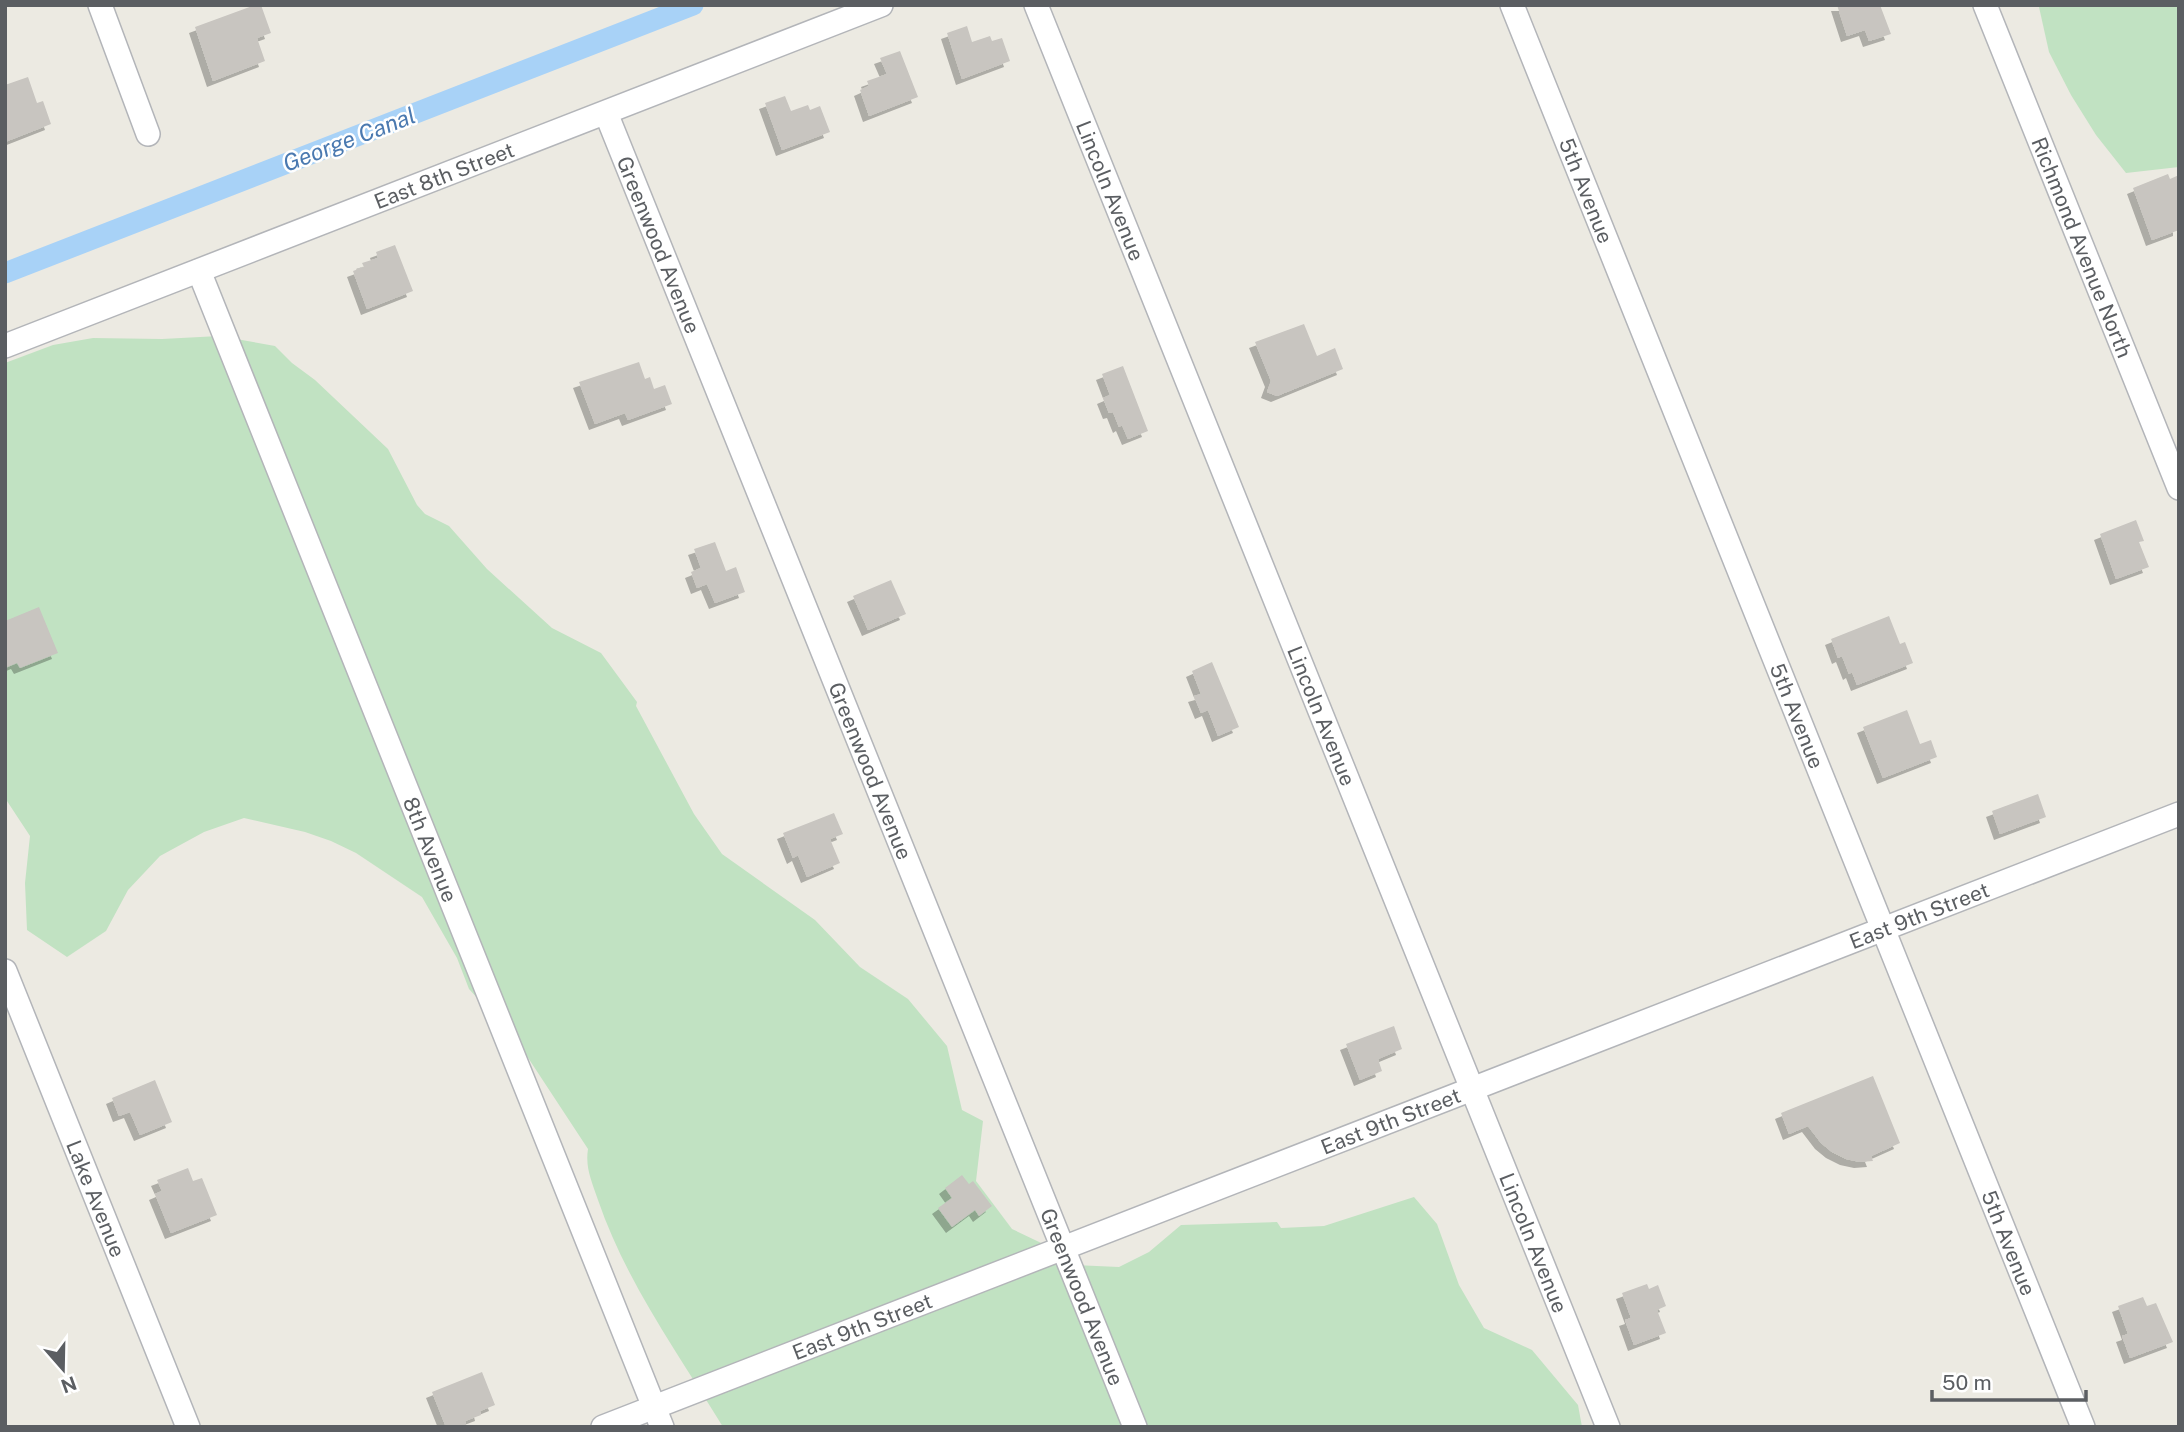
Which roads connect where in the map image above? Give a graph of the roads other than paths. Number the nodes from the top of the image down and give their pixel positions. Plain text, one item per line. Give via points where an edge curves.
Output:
1 (100, 5) edge
2 (881, 5) edge
3 (1037, 5) edge
4 (1512, 5) edge
5 (1985, 5) edge
6 (606, 113) junction
7 (148, 134) dead end
8 (199, 271) junction
9 (5, 346) edge
10 (2179, 488) edge
11 (2179, 814) edge
12 (1883, 929) junction
13 (5, 971) edge
14 (1473, 1088) junction
15 (1064, 1248) junction
16 (658, 1417) edge
17 (188, 1427) edge
18 (603, 1427) edge
19 (1135, 1427) edge
20 (1608, 1427) edge
21 (2083, 1427) edge

1 - 7 street
2 - 6 street, East 8th Street
3 - 14 street, Lincoln Avenue
4 - 12 street, 5th Avenue
5 - 10 street, Richmond Avenue North
6 - 8 street, East 8th Street
6 - 15 street, Greenwood Avenue
8 - 9 street, East 8th Street
8 - 16 street, 8th Avenue
11 - 12 street, East 9th Street
12 - 14 street, East 9th Street
12 - 21 street, 5th Avenue
13 - 17 street, Lake Avenue
14 - 15 street, East 9th Street
14 - 20 street, Lincoln Avenue
15 - 16 street, East 9th Street
15 - 19 street, Greenwood Avenue
16 - 18 street, East 9th Street

